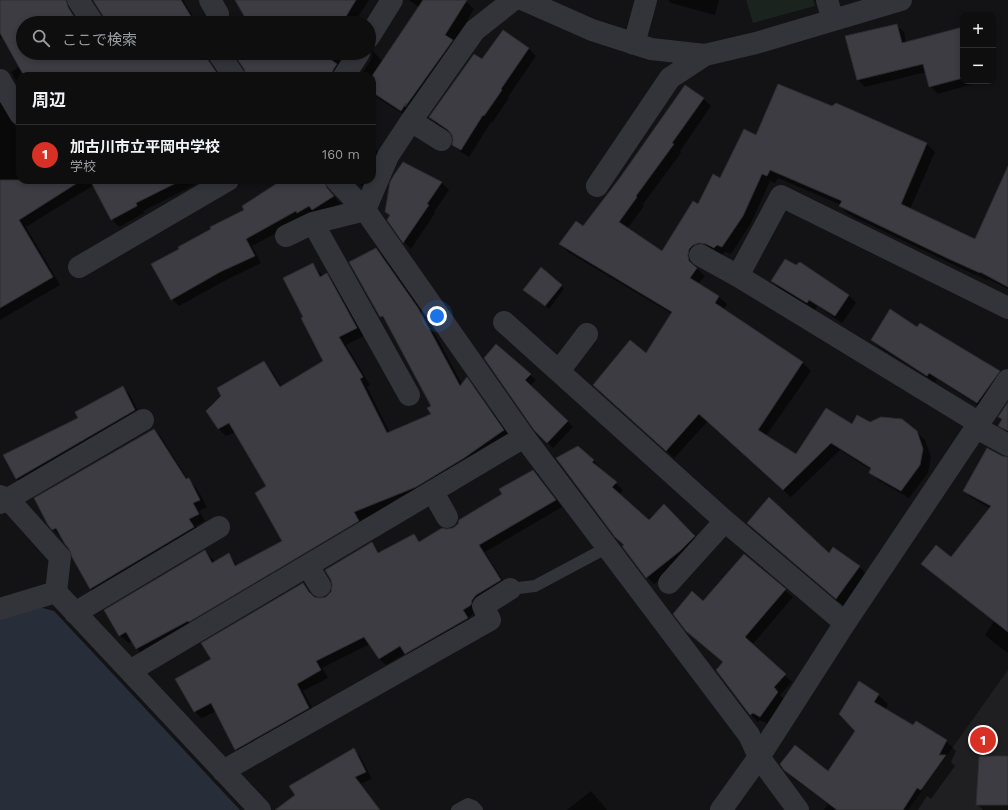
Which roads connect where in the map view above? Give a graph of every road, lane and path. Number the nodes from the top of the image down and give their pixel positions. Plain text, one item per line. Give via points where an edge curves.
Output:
1 (78, 0) edge
2 (392, 0) edge
3 (513, 0) edge
4 (524, 0) edge
5 (646, 0) edge
6 (901, 0) edge
7 (830, 10) edge
8 (88, 16) edge
9 (376, 25) edge
10 (634, 44) junction
11 (705, 55) junction
12 (223, 60) edge
13 (354, 60) edge
14 (231, 72) edge
15 (347, 72) edge
16 (0, 80) edge
17 (16, 107) edge
18 (411, 121) junction
19 (441, 140) dead end
20 (215, 184) edge
21 (340, 184) edge
22 (597, 186) dead end
23 (365, 210) junction
24 (313, 223) junction
25 (286, 236) dead end
26 (700, 255) dead end
27 (79, 266) dead end
28 (738, 276) junction
29 (1008, 308) edge
30 (504, 322) dead end
31 (587, 334) dead end
32 (559, 371) junction
33 (1008, 380) edge
34 (409, 395) dead end
35 (143, 420) dead end
36 (978, 425) junction
37 (524, 437) junction
38 (1008, 445) edge
39 (433, 492) junction
40 (3, 499) edge
41 (447, 517) dead end
42 (725, 521) junction
43 (219, 527) dead end
44 (608, 547) junction
45 (308, 566) junction
46 (669, 583) dead end
47 (320, 586) dead end
48 (510, 589) joint
49 (56, 592) junction
50 (0, 610) edge
51 (75, 612) junction
52 (845, 624) junction
53 (130, 671) junction
54 (759, 757) junction
55 (223, 771) junction
56 (260, 810) edge
57 (457, 810) edge
58 (476, 810) edge
59 (721, 810) edge
60 (798, 810) edge

1 - 8 street
2 - 9 street
3 - 18 street via 475,30
4 - 10 street via 592,30
5 - 10 street
6 - 7 street
7 - 11 street via 756,43
10 - 11 street via 651,49
11 - 22 street via 670,78
12 - 14 street
13 - 15 street
16 - 17 street
18 - 19 street
18 - 23 street via 388,156
20 - 27 street
21 - 23 street
23 - 24 street
23 - 37 street
24 - 25 street
24 - 34 street
26 - 28 street
28 - 29 street via 781,196
28 - 36 street
30 - 32 street
31 - 32 street
32 - 42 street
33 - 36 street
35 - 40 street
36 - 38 street
36 - 52 street
37 - 39 street
37 - 44 street
39 - 41 street
39 - 45 street
40 - 49 street via 60,557
42 - 46 street
42 - 52 street
43 - 51 street
44 - 48 lane via 535,586
44 - 54 street via 749,735
45 - 47 street
45 - 53 street
48 - 55 street via 483,606 490,620
49 - 50 street
49 - 51 street
51 - 53 street
52 - 54 street
53 - 55 street
54 - 59 street
54 - 60 street
55 - 56 street
57 - 58 lane via 468,804

